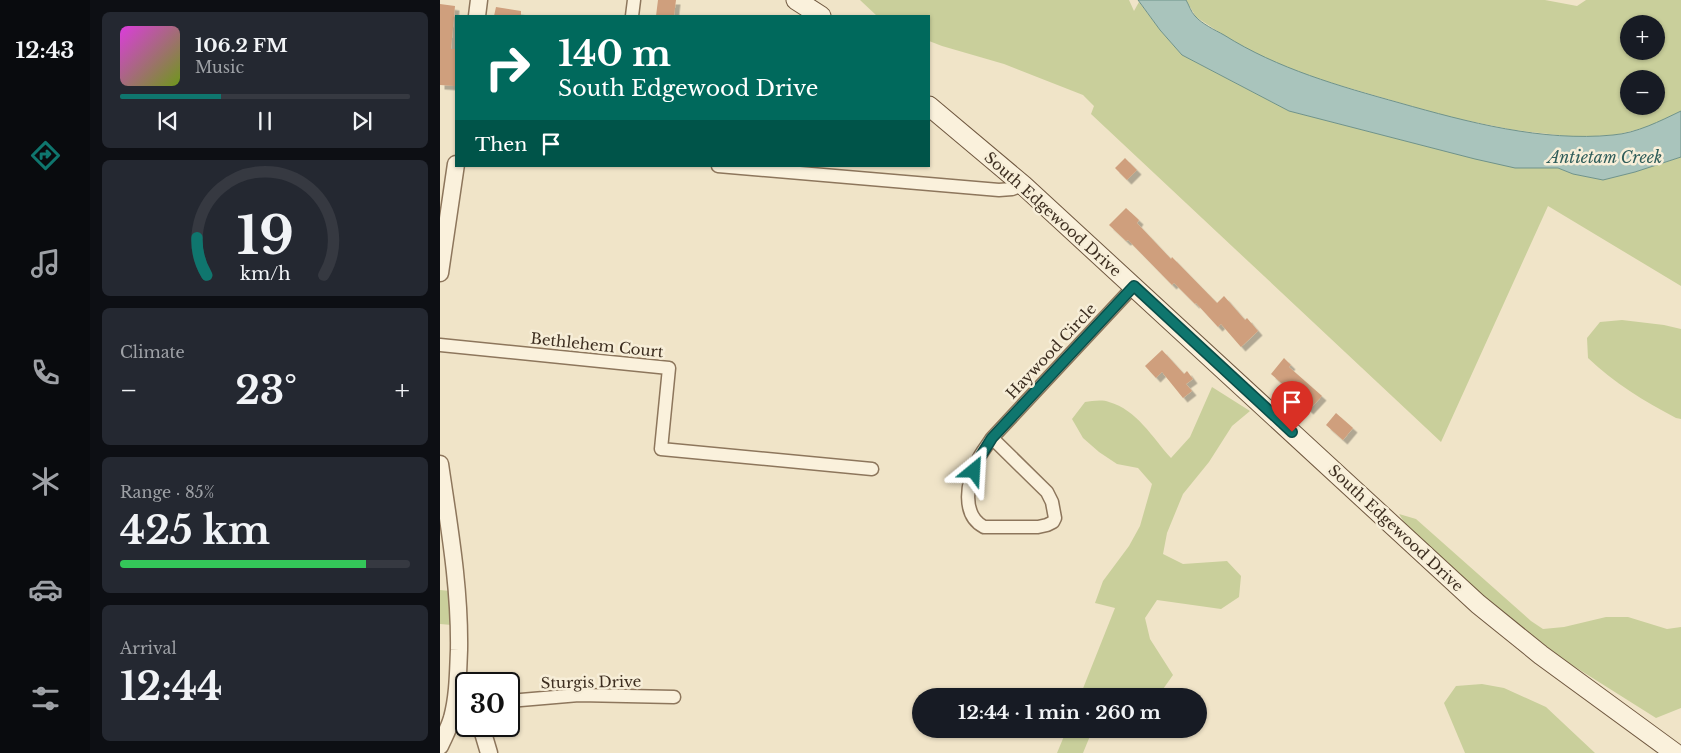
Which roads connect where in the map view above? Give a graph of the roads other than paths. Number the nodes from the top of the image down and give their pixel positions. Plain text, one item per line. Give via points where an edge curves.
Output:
1 (479, 0) edge
2 (634, 0) edge
3 (796, 0) edge
4 (477, 15) edge
5 (632, 15) edge
6 (818, 15) edge
7 (930, 107) edge
8 (456, 167) edge
9 (736, 167) edge
10 (771, 169) edge
11 (1023, 185) junction
12 (440, 274) edge
13 (1134, 286) junction
14 (440, 346) edge
15 (992, 438) junction
16 (440, 464) edge
17 (872, 469) dead end
18 (461, 672) edge
19 (674, 697) dead end
20 (520, 700) edge
21 (455, 710) edge
22 (484, 737) edge
23 (440, 746) edge
24 (489, 753) edge
25 (1675, 753) edge

1 - 4 street
2 - 5 street
3 - 6 main road
7 - 11 main road, South Edgewood Drive
8 - 12 street
9 - 10 street
10 - 11 street via 1000,190
11 - 13 main road, South Edgewood Drive
13 - 15 street, Haywood Circle
13 - 25 main road, South Edgewood Drive via 1478,604 1541,655
14 - 17 street, Bethlehem Court via 669,368 661,449
15 - 15 street, Haywood Circle via 1047,492 1055,511 1053,522 1038,527 984,527 972,518 968,497 970,481
16 - 18 street via 454,557
19 - 20 street, Sturgis Drive via 579,695
21 - 23 street
22 - 24 street

